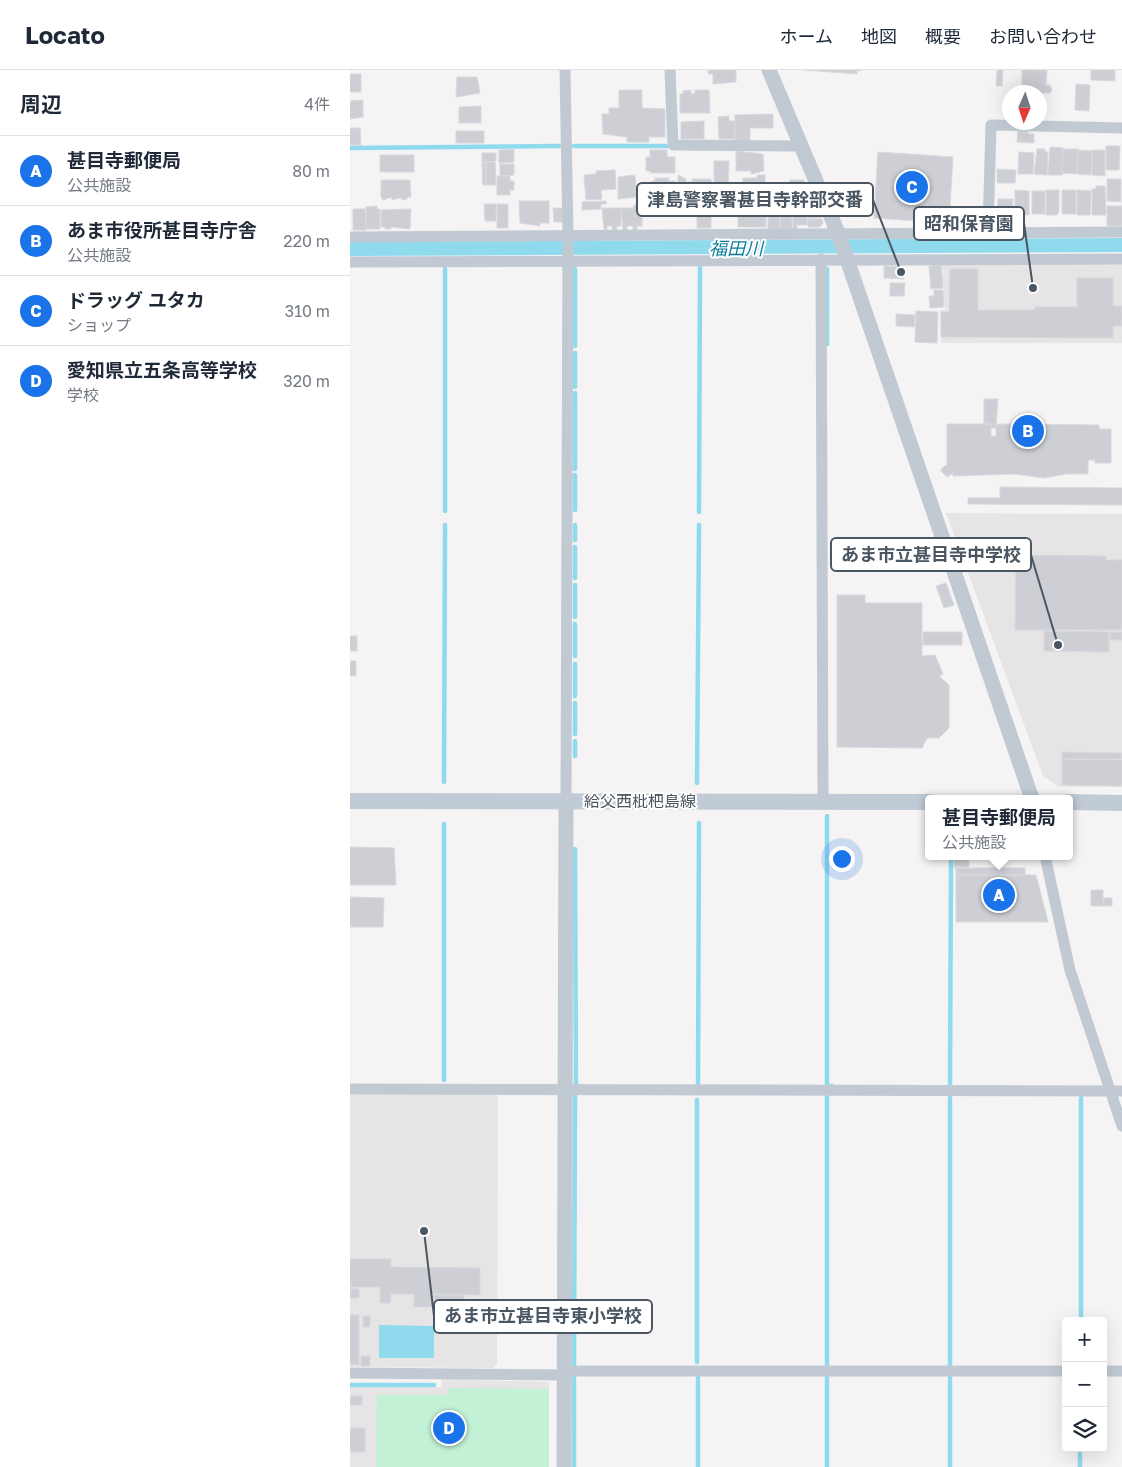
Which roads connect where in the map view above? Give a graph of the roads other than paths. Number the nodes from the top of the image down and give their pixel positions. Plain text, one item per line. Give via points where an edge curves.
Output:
1 (565, 70) edge
2 (670, 70) edge
3 (770, 70) edge
4 (1122, 128) edge
5 (801, 146) junction
6 (988, 232) junction
7 (1122, 232) edge
8 (838, 233) junction
9 (568, 235) junction
10 (350, 237) edge
11 (846, 257) junction
12 (568, 259) junction
13 (821, 259) junction
14 (1122, 259) edge
15 (350, 262) edge
16 (1031, 795) edge
17 (350, 801) edge
18 (566, 801) junction
19 (823, 802) junction
20 (925, 802) edge
21 (1073, 802) edge
22 (1122, 803) edge
23 (1046, 860) edge
24 (350, 1089) edge
25 (565, 1090) junction
26 (1116, 1092) edge
27 (1122, 1126) edge
28 (1062, 1371) edge
29 (1107, 1371) edge
30 (1122, 1371) edge
31 (350, 1373) edge
32 (565, 1373) junction
33 (564, 1467) edge

1 - 9 street
2 - 5 street via 673,145
3 - 5 street
4 - 6 street via 991,125
5 - 8 street
6 - 7 street
6 - 8 street
8 - 9 street
8 - 11 street
9 - 10 street
9 - 12 street
11 - 13 street
11 - 14 street
11 - 16 street
12 - 13 street
12 - 15 street
12 - 18 street
13 - 19 street
17 - 18 main road, 給父西枇杷島線
18 - 19 main road, 給父西枇杷島線
18 - 25 street
19 - 20 main road, 給父西枇杷島線
21 - 22 main road
23 - 26 street via 1070,970
24 - 25 street
25 - 26 street
25 - 32 street
26 - 27 street
28 - 32 street
29 - 30 street
31 - 32 street
32 - 33 street

